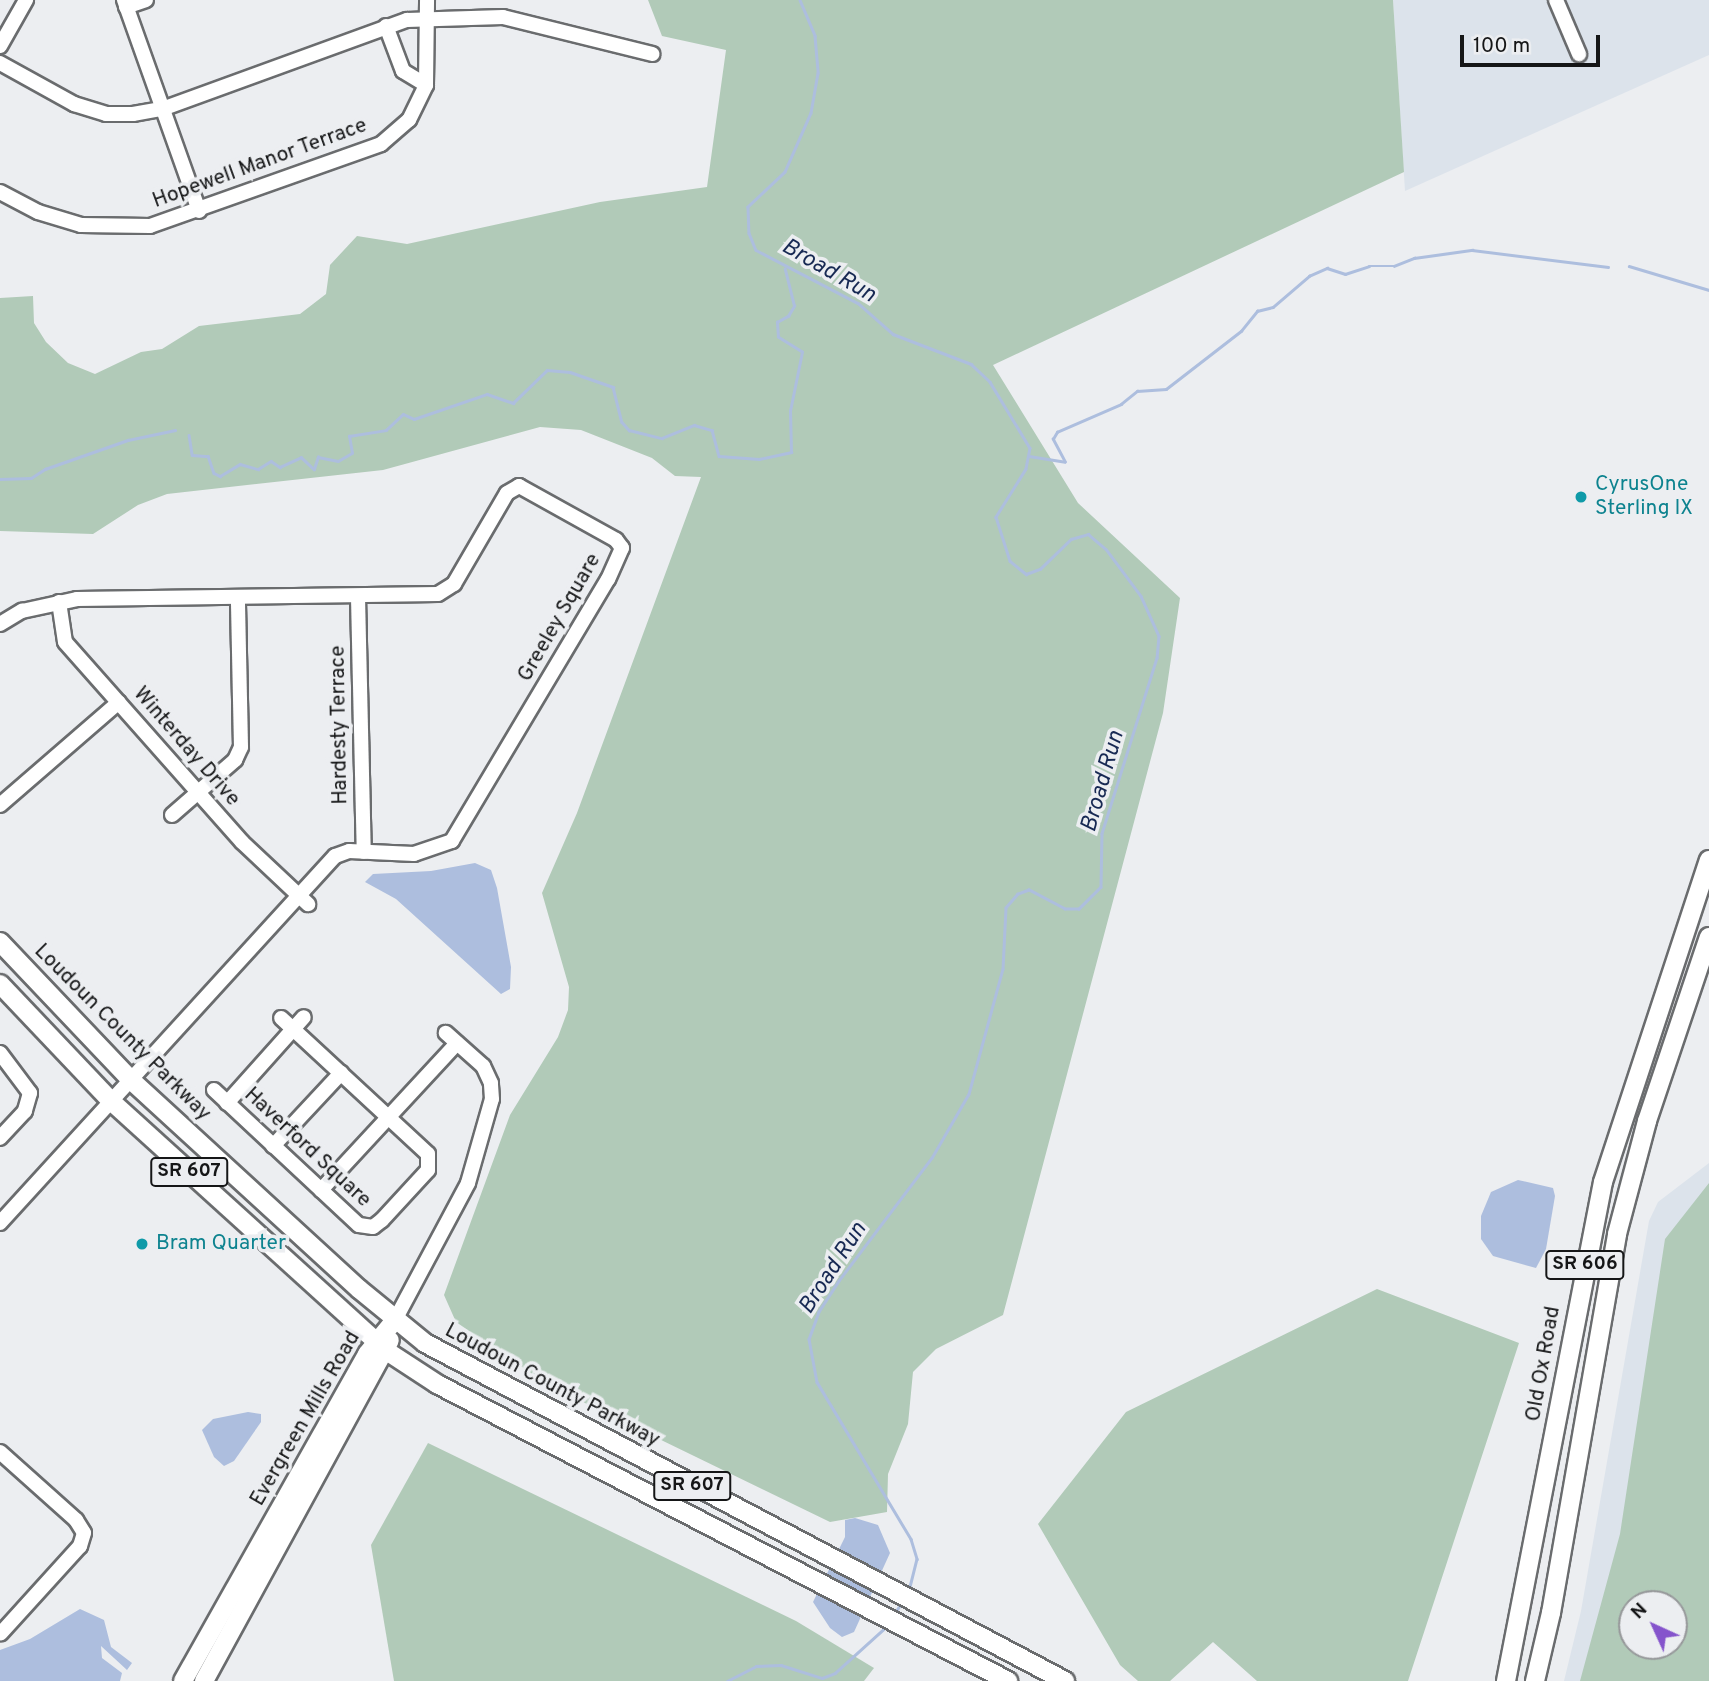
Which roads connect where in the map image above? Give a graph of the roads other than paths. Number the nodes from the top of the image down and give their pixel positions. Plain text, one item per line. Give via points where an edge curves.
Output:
1 (26, 0) edge
2 (146, 0) edge
3 (427, 0) edge
4 (1556, 0) edge
5 (125, 4) edge
6 (427, 18) junction
7 (386, 26) junction
8 (0, 46) edge
9 (652, 54) dead end
10 (1579, 54) dead end
11 (0, 63) edge
12 (426, 85) junction
13 (162, 109) junction
14 (0, 192) edge
15 (199, 211) junction
16 (358, 597) junction
17 (238, 598) junction
18 (59, 602) junction
19 (0, 624) edge
20 (118, 702) junction
21 (198, 792) junction
22 (0, 805) edge
23 (172, 815) dead end
24 (364, 852) junction
25 (1709, 860) edge
26 (304, 899) junction
27 (1709, 937) edge
28 (0, 942) edge
29 (0, 984) edge
30 (304, 1017) dead end
31 (281, 1018) dead end
32 (293, 1029) junction
33 (0, 1053) edge
34 (341, 1073) junction
35 (132, 1081) junction
36 (214, 1090) dead end
37 (112, 1102) junction
38 (227, 1103) junction
39 (388, 1116) junction
40 (0, 1138) edge
41 (273, 1146) junction
42 (321, 1190) junction
43 (0, 1223) edge
44 (395, 1320) junction
45 (381, 1346) junction
46 (2, 1457) edge
47 (1, 1633) edge
48 (183, 1681) edge
49 (204, 1681) edge
50 (1008, 1681) edge
51 (1065, 1681) edge
52 (1506, 1681) edge
53 (1535, 1681) edge

1 - 8 street
2 - 5 street
3 - 6 street, Hopewell Manor Terrace
4 - 10 street
5 - 13 street
6 - 7 street
6 - 9 street via 520,20
6 - 12 street, Hopewell Manor Terrace
7 - 12 street via 403,71
7 - 13 street
11 - 13 street via 90,110 133,114
12 - 15 street, Hopewell Manor Terrace via 409,120 381,144
13 - 15 street
14 - 15 street, Hopewell Manor Terrace via 38,212 97,227 150,226
16 - 17 street, Greeley Square
16 - 24 street, Hardesty Terrace
16 - 24 street, Greeley Square via 446,591 507,493 519,486 616,540 622,548 453,841 414,854
17 - 18 street, Greeley Square
17 - 21 street via 241,747 235,760
18 - 19 street, Greeley Square via 22,611
18 - 20 street, Winterday Drive via 65,642
20 - 21 street, Winterday Drive
20 - 22 street
21 - 23 street
21 - 26 street, Winterday Drive via 242,842
24 - 26 street, Greeley Square via 335,856
25 - 52 main road, Old Ox Road / SR 606 via 1616,1136 1598,1205
26 - 35 street, Greeley Square
27 - 53 main road, SR 606 via 1633,1170 1617,1234
28 - 35 main road, Loudoun County Parkway / SR 607
29 - 37 main road, SR 607
30 - 32 street
31 - 32 street, Haverford Square
32 - 34 street, Haverford Square
32 - 38 street
33 - 40 street via 30,1093 25,1111
34 - 39 street, Haverford Square
34 - 41 street
35 - 37 street, Greeley Square
35 - 44 main road, Loudoun County Parkway / SR 607
36 - 38 street, Haverford Square
37 - 43 street, Greeley Square
37 - 45 main road, SR 607
38 - 41 street, Haverford Square
39 - 42 street
39 - 42 street, Haverford Square via 425,1150 430,1164 383,1220 373,1227 359,1225
39 - 44 street via 451,1038 483,1066 491,1083 490,1110 468,1183
41 - 42 street, Haverford Square
44 - 45 main road, Evergreen Mills Road
44 - 51 main road, Loudoun County Parkway / SR 607 via 445,1357
45 - 48 main road, Evergreen Mills Road
45 - 49 main road, Evergreen Mills Road
45 - 50 main road, SR 607 via 437,1384
46 - 47 street via 76,1520 84,1533 80,1546

